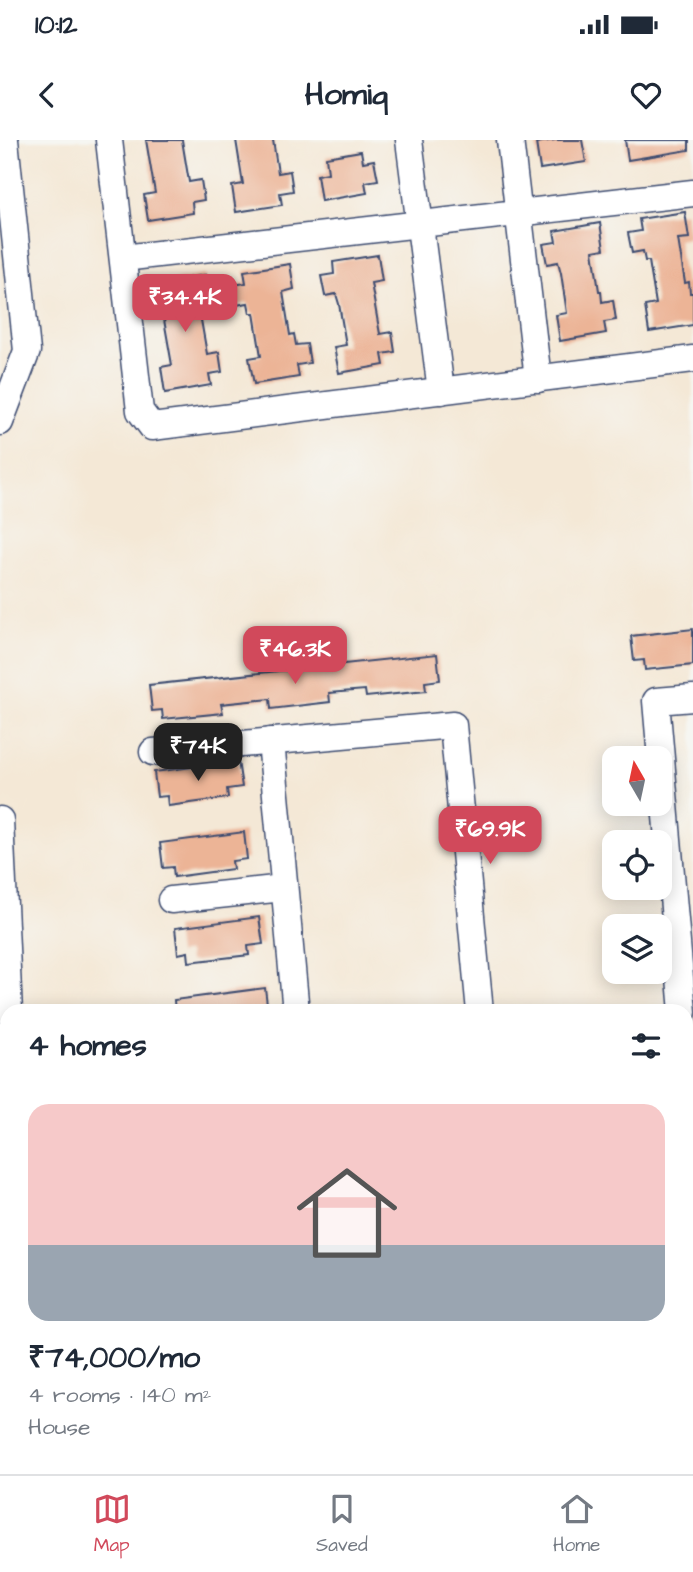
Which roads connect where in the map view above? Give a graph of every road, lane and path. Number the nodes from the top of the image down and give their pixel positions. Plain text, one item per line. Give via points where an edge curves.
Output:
1 (5, 140) edge
2 (110, 140) edge
3 (409, 140) edge
4 (510, 140) edge
5 (693, 193) edge
6 (519, 213) junction
7 (420, 224) junction
8 (123, 258) junction
9 (693, 359) edge
10 (538, 379) junction
11 (441, 391) junction
12 (0, 422) edge
13 (693, 698) edge
14 (271, 741) junction
15 (153, 752) dead end
16 (0, 820) edge
17 (284, 888) junction
18 (171, 900) dead end
19 (9, 1004) edge
20 (295, 1004) edge
21 (479, 1004) edge
22 (682, 1004) edge

1 - 12 street via 27,351
2 - 8 street
3 - 7 street
4 - 6 street
5 - 6 street
6 - 7 street
6 - 10 street
7 - 8 street
7 - 11 street
8 - 11 street via 140,411 152,427
9 - 10 street
10 - 11 street
13 - 22 street via 656,701
14 - 15 street
14 - 17 street
14 - 21 street via 453,724
16 - 19 street
17 - 18 street
17 - 20 street

